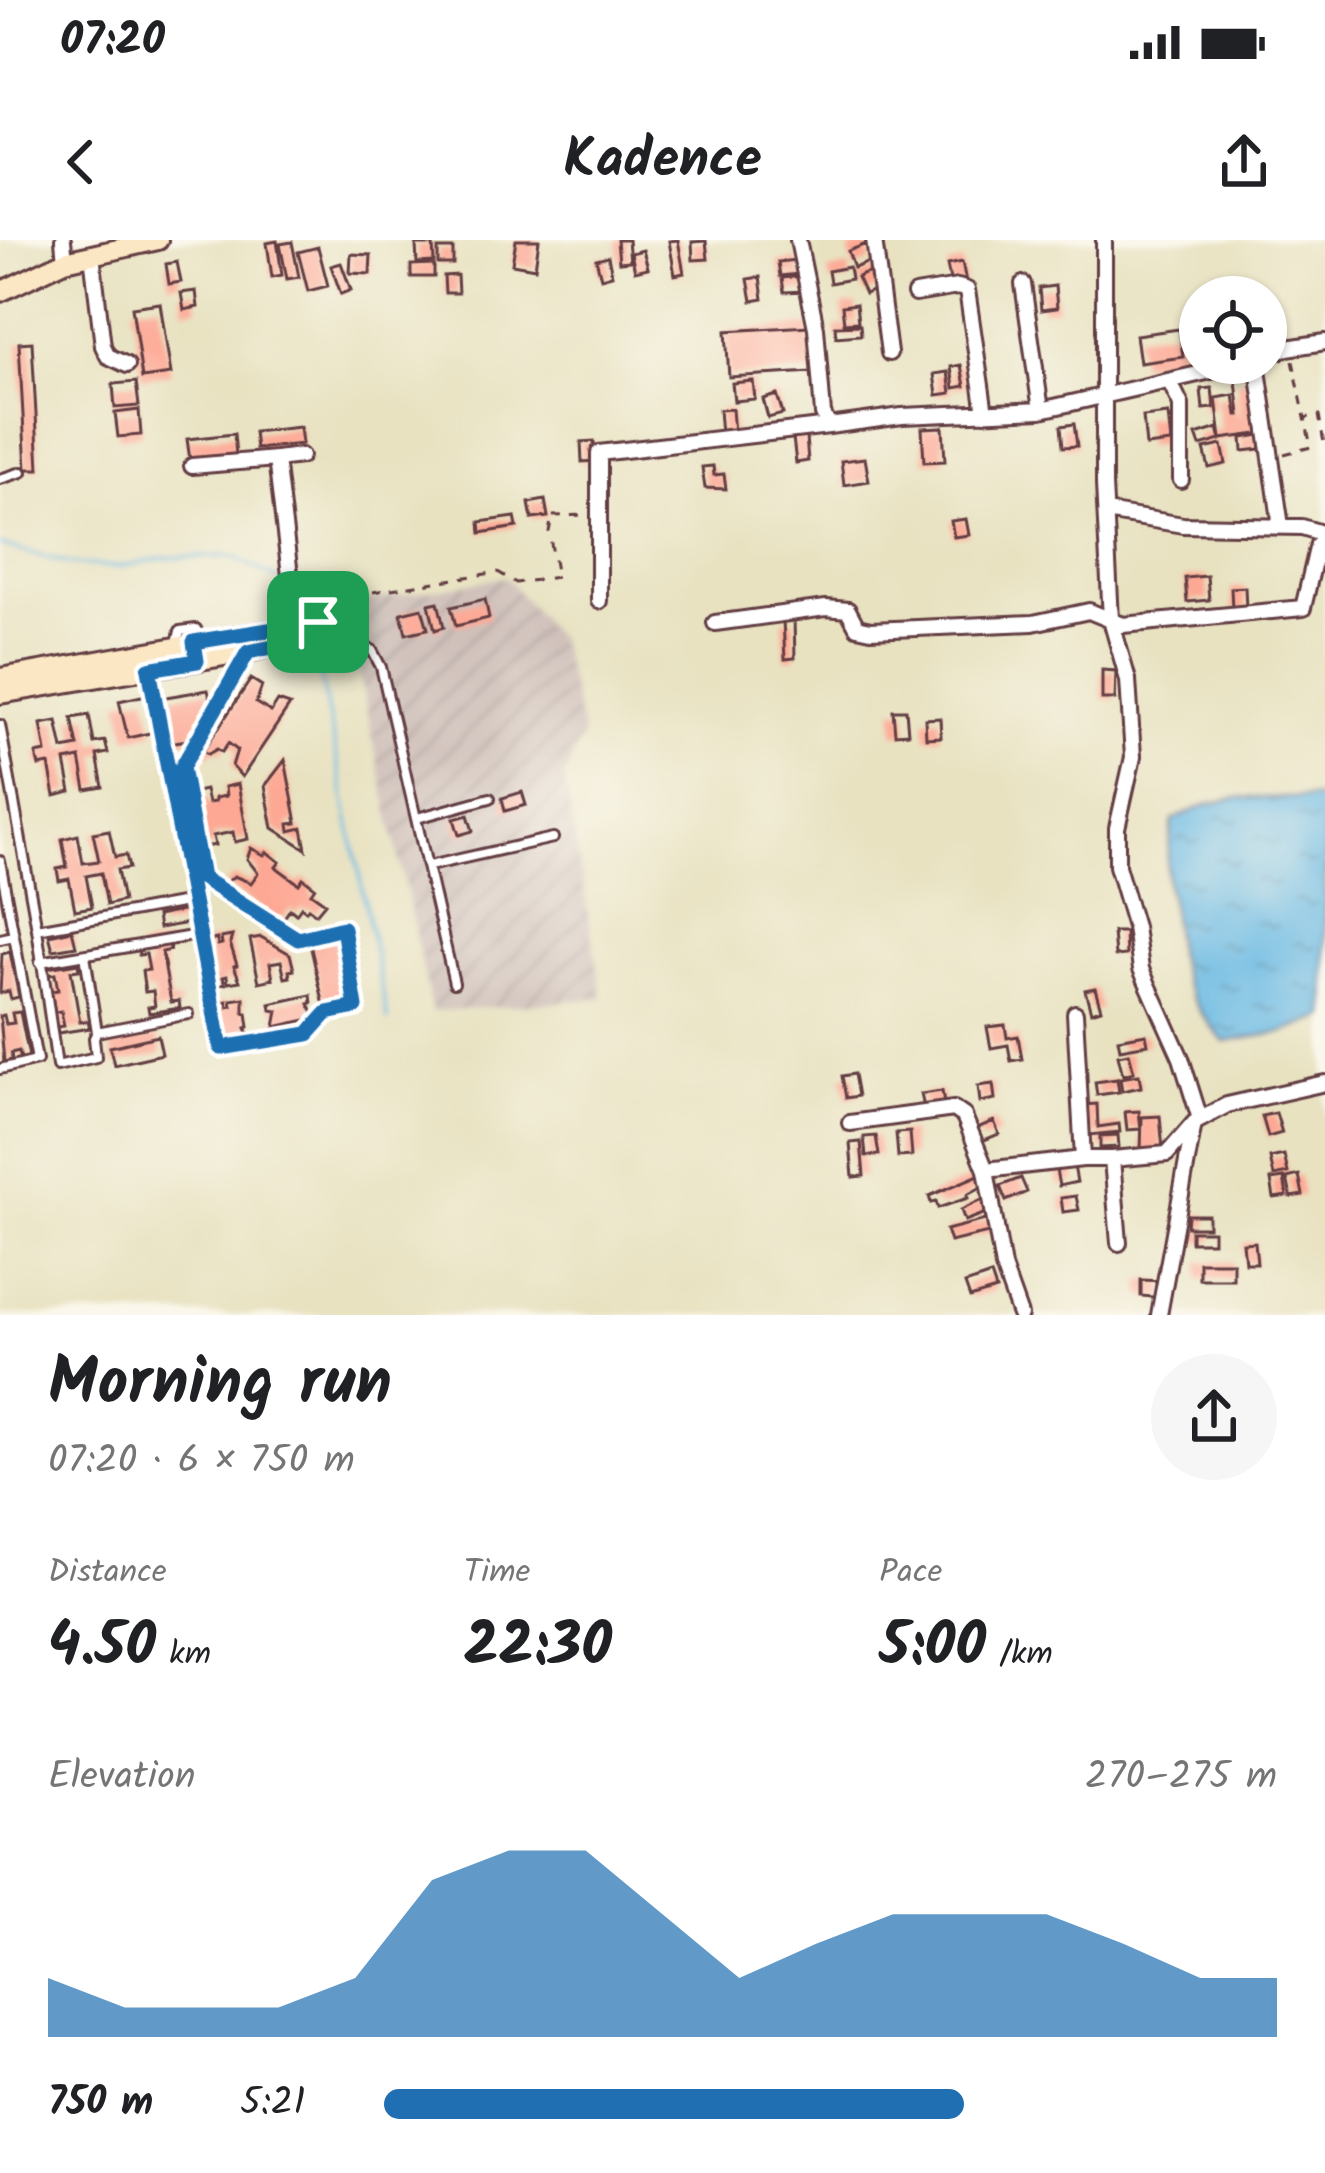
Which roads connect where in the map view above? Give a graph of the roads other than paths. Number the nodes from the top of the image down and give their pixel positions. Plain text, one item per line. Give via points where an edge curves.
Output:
1 (63, 240) edge
2 (158, 240) edge
3 (798, 240) edge
4 (874, 240) edge
5 (1104, 240) edge
6 (92, 255) junction
7 (65, 262) junction
8 (1023, 284) dead end
9 (0, 292) edge
10 (915, 294) dead end
11 (1325, 343) edge
12 (1287, 348) edge
13 (889, 353) dead end
14 (127, 365) dead end
15 (1179, 380) edge
16 (1170, 382) junction
17 (1260, 384) edge
18 (1104, 398) junction
19 (1041, 410) junction
20 (985, 413) junction
21 (830, 426) junction
22 (301, 456) dead end
23 (276, 459) junction
24 (193, 466) dead end
25 (22, 472) dead end
26 (0, 479) edge
27 (1181, 480) dead end
28 (1106, 512) junction
29 (1281, 526) junction
30 (1325, 537) edge
31 (599, 601) dead end
32 (1111, 620) junction
33 (715, 623) dead end
34 (296, 626) junction
35 (321, 629) junction
36 (192, 647) junction
37 (248, 652) junction
38 (149, 669) junction
39 (0, 678) edge
40 (0, 694) edge
41 (0, 724) edge
42 (490, 798) dead end
43 (417, 818) junction
44 (553, 838) dead end
45 (0, 861) edge
46 (429, 866) junction
47 (192, 901) junction
48 (38, 929) junction
49 (199, 935) junction
50 (14, 936) junction
51 (0, 939) edge
52 (85, 955) junction
53 (40, 962) junction
54 (454, 983) dead end
55 (1075, 1013) dead end
56 (189, 1014) dead end
57 (98, 1032) junction
58 (0, 1069) edge
59 (1325, 1083) edge
60 (1197, 1121) junction
61 (850, 1123) dead end
62 (1083, 1159) junction
63 (1112, 1160) junction
64 (986, 1170) junction
65 (1119, 1243) dead end
66 (1020, 1315) edge
67 (1159, 1315) edge

1 - 7 street
2 - 6 street
3 - 21 street
4 - 13 street
5 - 18 street
6 - 7 street
6 - 14 street via 103,346
7 - 9 street
8 - 19 street
10 - 20 street via 968,290
11 - 12 street
15 - 16 street
16 - 18 street
16 - 27 street via 1181,405
17 - 29 street
18 - 19 street
18 - 28 street
19 - 20 street
20 - 21 street
21 - 31 street via 599,453
22 - 23 street
23 - 24 street
23 - 34 street
25 - 26 lane
28 - 29 street via 1183,525
28 - 32 street
29 - 30 street
30 - 32 street via 1304,608
32 - 33 street via 1089,611 1033,623 871,630 857,627 848,610 826,608
32 - 60 street via 1128,680 1132,757 1117,828 1119,880 1141,969 1181,1058
34 - 35 street
34 - 36 street
35 - 37 street
35 - 43 lane via 375,653
36 - 37 street
36 - 38 street
36 - 39 street
37 - 49 lane via 182,767 202,878 298,939 343,928 356,1007 327,1013 308,1034 221,1048
38 - 40 street
38 - 47 lane
41 - 48 lane
42 - 43 lane
43 - 46 lane
44 - 46 lane
45 - 50 lane
46 - 54 lane
47 - 48 lane
47 - 49 lane
48 - 53 lane
49 - 52 lane
50 - 51 lane
50 - 58 lane via 37,1060
52 - 53 lane
52 - 57 lane
53 - 57 lane via 57,1066 96,1057
55 - 62 street
56 - 57 lane
59 - 60 street via 1232,1104
60 - 63 street via 1167,1154
60 - 67 street
61 - 64 street via 954,1109
62 - 63 street
62 - 64 street
63 - 65 street
64 - 66 street

